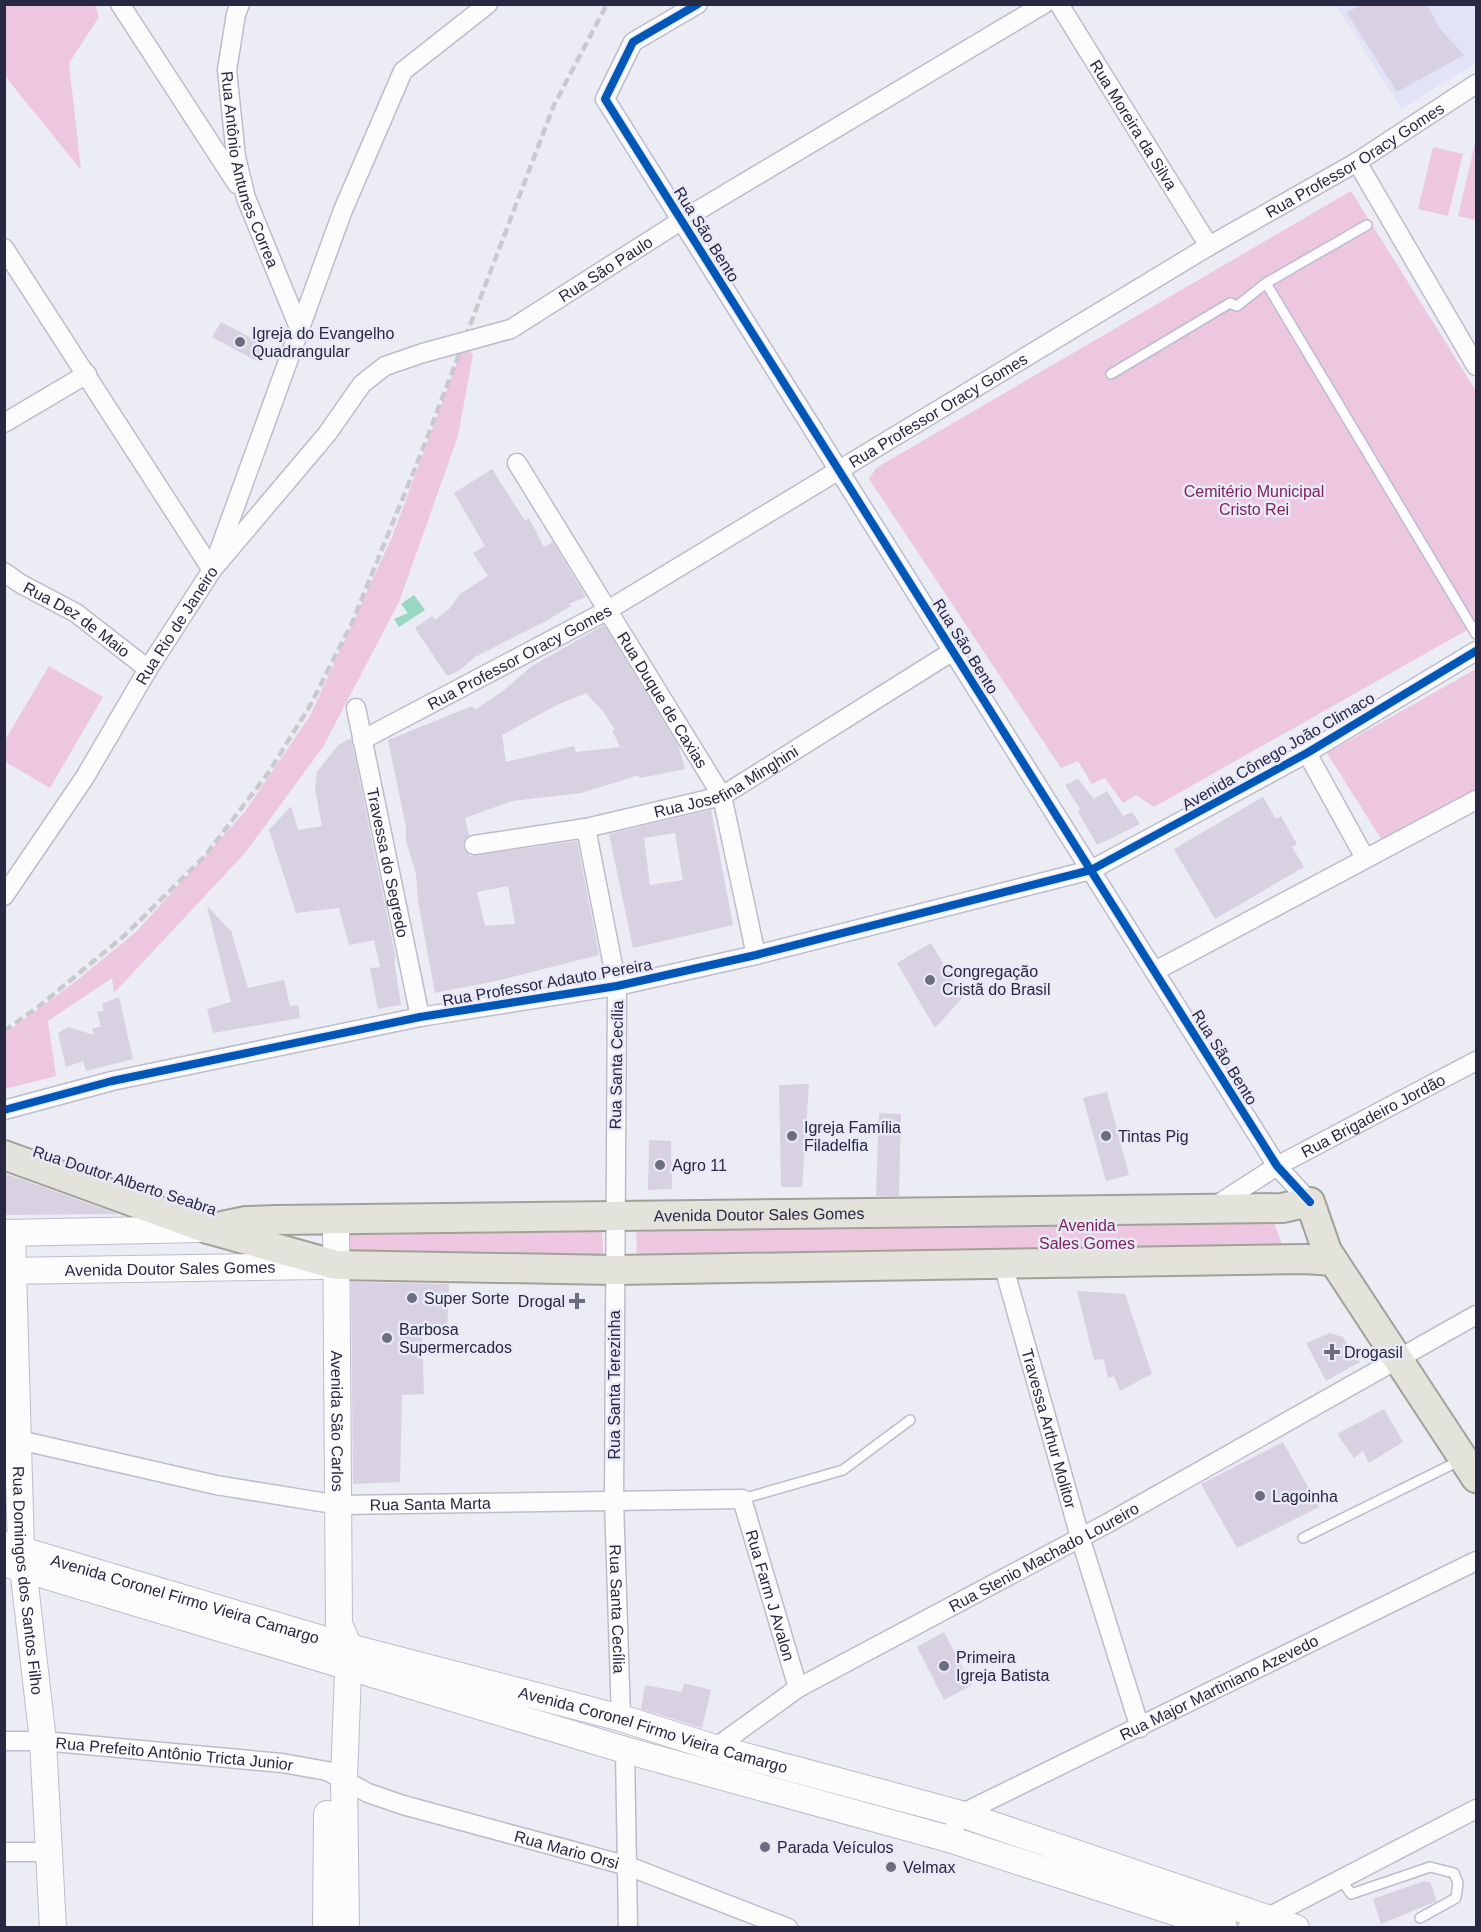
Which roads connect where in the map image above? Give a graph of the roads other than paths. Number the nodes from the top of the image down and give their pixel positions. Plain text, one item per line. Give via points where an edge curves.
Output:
1 (120, 4) edge
2 (240, 4) edge
3 (488, 4) edge
4 (698, 4) edge
5 (1044, 4) edge
6 (1059, 4) edge
7 (1476, 84) edge
8 (1357, 162) junction
9 (246, 198) junction
10 (682, 220) junction
11 (1367, 225) dead end
12 (1209, 246) junction
13 (4, 248) edge
14 (1266, 283) junction
15 (300, 330) junction
16 (1476, 366) edge
17 (87, 374) junction
18 (1111, 375) dead end
19 (4, 423) edge
20 (517, 463) dead end
21 (840, 471) junction
22 (212, 570) junction
23 (4, 572) edge
24 (608, 610) junction
25 (1476, 634) edge
26 (953, 651) junction
27 (1476, 651) edge
28 (148, 669) junction
29 (356, 708) dead end
30 (362, 740) junction
31 (1307, 753) junction
32 (722, 796) junction
33 (1476, 800) edge
34 (586, 828) junction
35 (474, 845) dead end
36 (1365, 858) junction
37 (1091, 870) junction
38 (4, 896) edge
39 (756, 955) junction
40 (1155, 971) junction
41 (617, 986) junction
42 (420, 1017) junction
43 (1476, 1061) edge
44 (4, 1110) edge
45 (4, 1138) edge
46 (4, 1155) edge
47 (1277, 1166) junction
48 (1310, 1202) junction
49 (1282, 1208) junction
50 (1210, 1209) junction
51 (614, 1216) junction
52 (336, 1219) junction
53 (246, 1221) junction
54 (208, 1229) junction
55 (8, 1233) edge
56 (1330, 1256) junction
57 (1003, 1264) junction
58 (336, 1265) junction
59 (614, 1270) junction
60 (8, 1271) edge
61 (1476, 1315) edge
62 (1398, 1361) junction
63 (910, 1420) dead end
64 (19, 1440) junction
65 (1470, 1468) edge
66 (742, 1499) junction
67 (614, 1501) junction
68 (339, 1505) junction
69 (1080, 1537) junction
70 (1303, 1538) dead end
71 (13, 1557) edge
72 (1476, 1561) edge
73 (339, 1648) junction
74 (798, 1688) junction
75 (621, 1718) junction
76 (1140, 1728) junction
77 (4, 1741) edge
78 (43, 1741) junction
79 (715, 1748) junction
80 (625, 1750) junction
81 (710, 1773) junction
82 (335, 1775) junction
83 (1476, 1809) edge
84 (961, 1814) junction
85 (949, 1839) junction
86 (4, 1852) edge
87 (49, 1852) junction
88 (628, 1866) junction
89 (1341, 1879) junction
90 (1420, 1918) dead end
91 (1256, 1923) edge
92 (53, 1928) edge
93 (326, 1928) edge
94 (346, 1928) edge
95 (628, 1928) edge
96 (788, 1928) edge
97 (1224, 1928) edge
98 (1296, 1928) edge

1 - 9 street
2 - 9 street, Rua Antônio Antunes Correa via 227,70 236,157
3 - 15 street via 403,71 343,210
4 - 10 street, Rua São Bento via 633,42 605,99
5 - 10 street, Rua São Paulo
6 - 12 street, Rua Moreira da Silva
7 - 8 street, Rua Professor Oracy Gomes
8 - 12 street, Rua Professor Oracy Gomes
8 - 16 street
9 - 15 street, Rua Antônio Antunes Correa
10 - 21 street, Rua São Bento
10 - 22 street, Rua São Paulo, bridge via 511,329 385,366 362,384 327,434
11 - 14 lane
12 - 21 street, Rua Professor Oracy Gomes
13 - 17 street
14 - 18 lane via 1237,306 1230,303
14 - 25 lane
15 - 22 street, Rua Rio de Janeiro
17 - 19 street
17 - 22 street
20 - 24 street, Rua Duque de Caxias
21 - 24 street, Rua Professor Oracy Gomes
21 - 26 street, Rua São Bento
22 - 28 street, Rua Rio de Janeiro
23 - 28 street, Rua Dez de Maio via 76,613
24 - 30 street, Rua Professor Oracy Gomes
24 - 32 street, Rua Duque de Caxias
26 - 32 street, Rua Josefina Minghini
26 - 37 street, Rua São Bento
27 - 31 street, Avenida Cônego João Climaco
28 - 38 street, Rua Rio de Janeiro via 85,777
29 - 30 street, Travessa do Segredo
30 - 42 street, Travessa do Segredo
31 - 36 street, Avenida Cônego João Climaco
31 - 37 street, Avenida Cônego João Climaco
32 - 34 street, Rua Josefina Minghini
32 - 39 street, Rua Duque de Caxias
33 - 36 street
34 - 35 street, Rua Josefina Minghini
34 - 41 street, Rua Santa Cecília
36 - 40 street
37 - 39 street, Rua Professor Adauto Pereira
37 - 40 street, Rua São Bento
39 - 41 street, Rua Professor Adauto Pereira
40 - 47 street, Rua São Bento
41 - 42 street, Rua Professor Adauto Pereira
41 - 51 street, Rua Santa Cecília
42 - 44 street, Rua Professor Adauto Pereira via 112,1081
43 - 47 street, Rua Brigadeiro Jordão
45 - 53 main road, Rua Doutor Alberto Seabra
46 - 54 main road, Rua Doutor Alberto Seabra
47 - 48 street, Rua São Bento
47 - 49 street, Rua São Bento
47 - 50 street, Rua Brigadeiro Jordão
48 - 49 main road, Avenida Doutor Sales Gomes
48 - 56 main road, Rua São Bento
49 - 50 main road, Avenida Doutor Sales Gomes
49 - 56 main road, Rua São Bento via 1305,1237
50 - 51 main road, Avenida Doutor Sales Gomes
51 - 52 main road, Avenida Doutor Sales Gomes
51 - 59 street, Rua Santa Cecília
52 - 53 main road, Avenida Doutor Sales Gomes
52 - 58 main road, Avenida São Carlos
53 - 54 main road, Avenida Doutor Sales Gomes
54 - 55 main road, Avenida Doutor Sales Gomes
54 - 58 main road, Avenida Doutor Sales Gomes
55 - 60 main road, Rua Domingos dos Santos Filho
56 - 57 main road, Avenida Doutor Sales Gomes
56 - 62 main road, Rua São Bento
57 - 59 main road, Avenida Doutor Sales Gomes
57 - 69 street, Travessa Arthur Molitor
58 - 59 main road, Avenida Doutor Sales Gomes
58 - 60 main road, Avenida Doutor Sales Gomes
58 - 68 main road, Avenida São Carlos
59 - 67 street, Rua Santa Terezinha
60 - 64 main road, Rua Domingos dos Santos Filho
61 - 62 street, Rua Stenio Machado Loureiro
62 - 65 main road, Rua São Bento
62 - 69 street, Rua Stenio Machado Loureiro
63 - 66 lane via 843,1470
64 - 68 street, Rua Santa Marta via 216,1485
64 - 71 main road, Rua Domingos dos Santos Filho
65 - 70 lane
66 - 67 street, Rua Santa Marta
66 - 74 street, Rua Farm J Avalon
67 - 68 street, Rua Santa Marta
67 - 75 street, Rua Santa Cecília
68 - 73 main road, Avenida São Carlos
69 - 74 street, Rua Stenio Machado Loureiro
69 - 76 street, Travessa Arthur Molitor
71 - 73 main road, Avenida Coronel Firmo Vieira Camargo
71 - 78 main road, Rua Domingos dos Santos Filho
72 - 76 street, Rua Major Martiniano Azevedo
73 - 75 main road, Avenida Coronel Firmo Vieira Camargo
73 - 80 main road, Avenida Coronel Firmo Vieira Camargo
73 - 82 main road, Avenida São Carlos
74 - 79 street, Rua Stenio Machado Loureiro
75 - 79 main road, Avenida Coronel Firmo Vieira Camargo
76 - 84 street, Rua Major Martiniano Azevedo
77 - 78 street, Rua Prefeito Antônio Tricta Junior
78 - 82 street, Rua Prefeito Antônio Tricta Junior via 282,1763
78 - 87 main road, Rua Domingos dos Santos Filho
79 - 81 street
79 - 84 main road, Avenida Coronel Firmo Vieira Camargo
80 - 81 main road, Avenida Coronel Firmo Vieira Camargo
80 - 88 street
81 - 85 main road, Avenida Coronel Firmo Vieira Camargo
82 - 88 street, Rua Mario Orsi via 368,1793 404,1805
82 - 93 main road, Avenida São Carlos
82 - 94 main road, Avenida São Carlos
83 - 89 street
84 - 85 street
84 - 91 main road, Avenida Coronel Firmo Vieira Camargo
85 - 97 main road, Avenida Coronel Firmo Vieira Camargo
86 - 87 street
87 - 92 main road, Rua Domingos dos Santos Filho
88 - 95 street
88 - 96 street, Rua Mario Orsi
89 - 90 lane via 1351,1894 1430,1867 1454,1873 1458,1883 1456,1898
89 - 91 street
91 - 98 main road, Avenida Coronel Firmo Vieira Camargo

